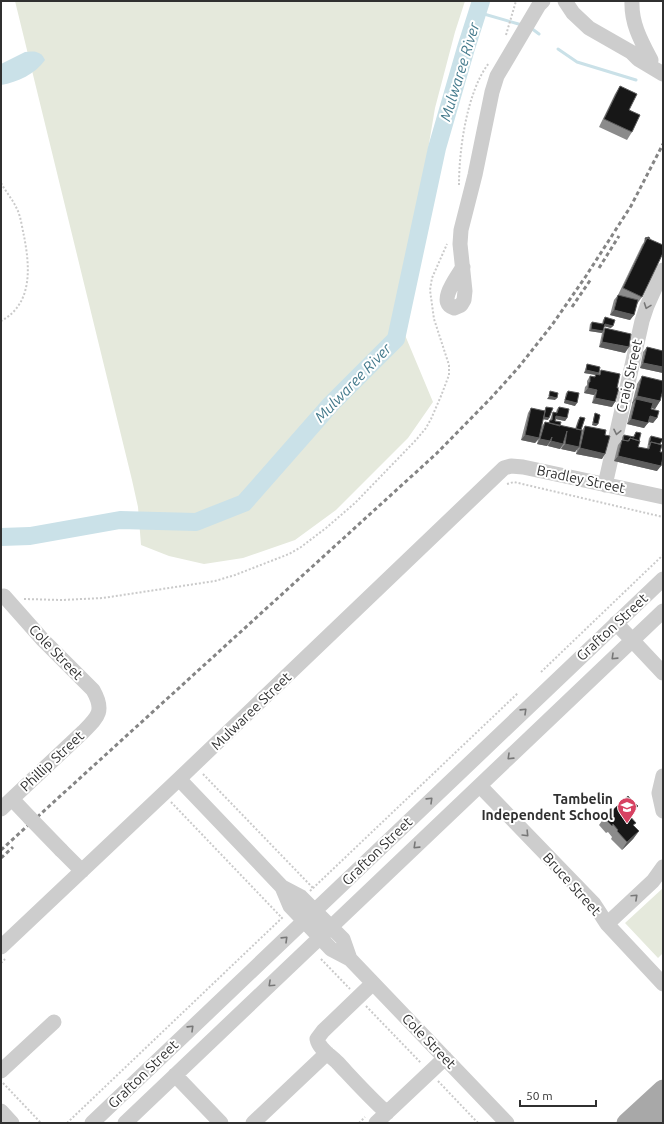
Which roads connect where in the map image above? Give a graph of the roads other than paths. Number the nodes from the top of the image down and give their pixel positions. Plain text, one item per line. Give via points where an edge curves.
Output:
1 (543, 1) edge
2 (565, 1) edge
3 (632, 1) edge
4 (630, 52) junction
5 (657, 63) edge
6 (663, 74) edge
7 (463, 267) dead end
8 (663, 270) edge
9 (502, 478) joint
10 (605, 484) junction
11 (663, 497) edge
12 (663, 579) edge
13 (4, 596) road end
14 (663, 611) edge
15 (616, 623) junction
16 (632, 640) junction
17 (663, 673) edge
18 (100, 710) joint
19 (663, 776) edge
20 (183, 783) junction
21 (480, 786) junction
22 (12, 799) junction
23 (1, 809) edge
24 (663, 811) edge
25 (663, 867) edge
26 (82, 871) junction
27 (309, 916) junction
28 (607, 924) junction
29 (331, 928) junction
30 (320, 938) junction
31 (4, 952) edge
32 (350, 959) junction
33 (373, 983) junction
34 (663, 984) edge
35 (54, 1022) dead end
36 (327, 1053) junction
37 (445, 1058) junction
38 (1, 1072) edge
39 (175, 1075) junction
40 (663, 1089) edge
41 (663, 1108) edge
42 (1, 1111) edge
43 (387, 1113) junction
44 (12, 1123) edge
45 (92, 1123) edge
46 (125, 1123) edge
47 (221, 1123) edge
48 (253, 1123) edge
49 (376, 1123) edge
50 (507, 1123) edge
51 (626, 1123) edge
52 (639, 1123) edge
53 (648, 1123) edge

1 - 7 street via 497,76 492,92 462,230 460,244
2 - 4 street via 584,24
3 - 5 street via 635,26
4 - 5 street via 642,54
4 - 6 street
8 -> 10 street, Craig Street via 642,321
9 - 10 street, Bradley Street via 504,468 517,466
9 - 20 street, Mulwaree Street
10 - 11 street, Bradley Street
12 - 15 street, Grafton Street
13 - 18 street, Cole Street via 93,690 99,700
14 - 16 street, Grafton Street
15 - 16 street
27 -> 15 street, Grafton Street
16 - 17 street
16 -> 21 street, Grafton Street
18 - 22 street, Phillip Street via 95,720
19 - 24 street via 658,793
20 - 26 street, Mulwaree Street
20 - 27 street, Cole Street via 282,887 290,906
21 -> 28 street, Bruce Street via 594,904
21 -> 29 street, Grafton Street
22 - 23 street, Phillip Street
22 - 26 street, bridge
28 -> 25 street
26 - 31 street, Mulwaree Street
27 - 29 street, Cole Street
27 - 30 street, Cole Street
45 -> 27 street, Grafton Street
28 - 34 street, Bruce Street
29 - 30 street, Grafton Street
29 - 32 street, Cole Street via 343,939
30 - 32 street, Cole Street via 331,950
30 -> 39 street, Grafton Street
32 - 33 street, Cole Street
33 - 36 street via 317,1037 318,1043
33 - 37 street, Cole Street
35 - 38 street
36 - 43 street
36 - 48 street
37 - 43 street
37 - 50 street, Cole Street
39 - 46 street, Grafton Street
39 - 47 street
40 - 51 main road
41 - 52 main road
41 - 53 main road
42 - 44 street
43 - 49 street

